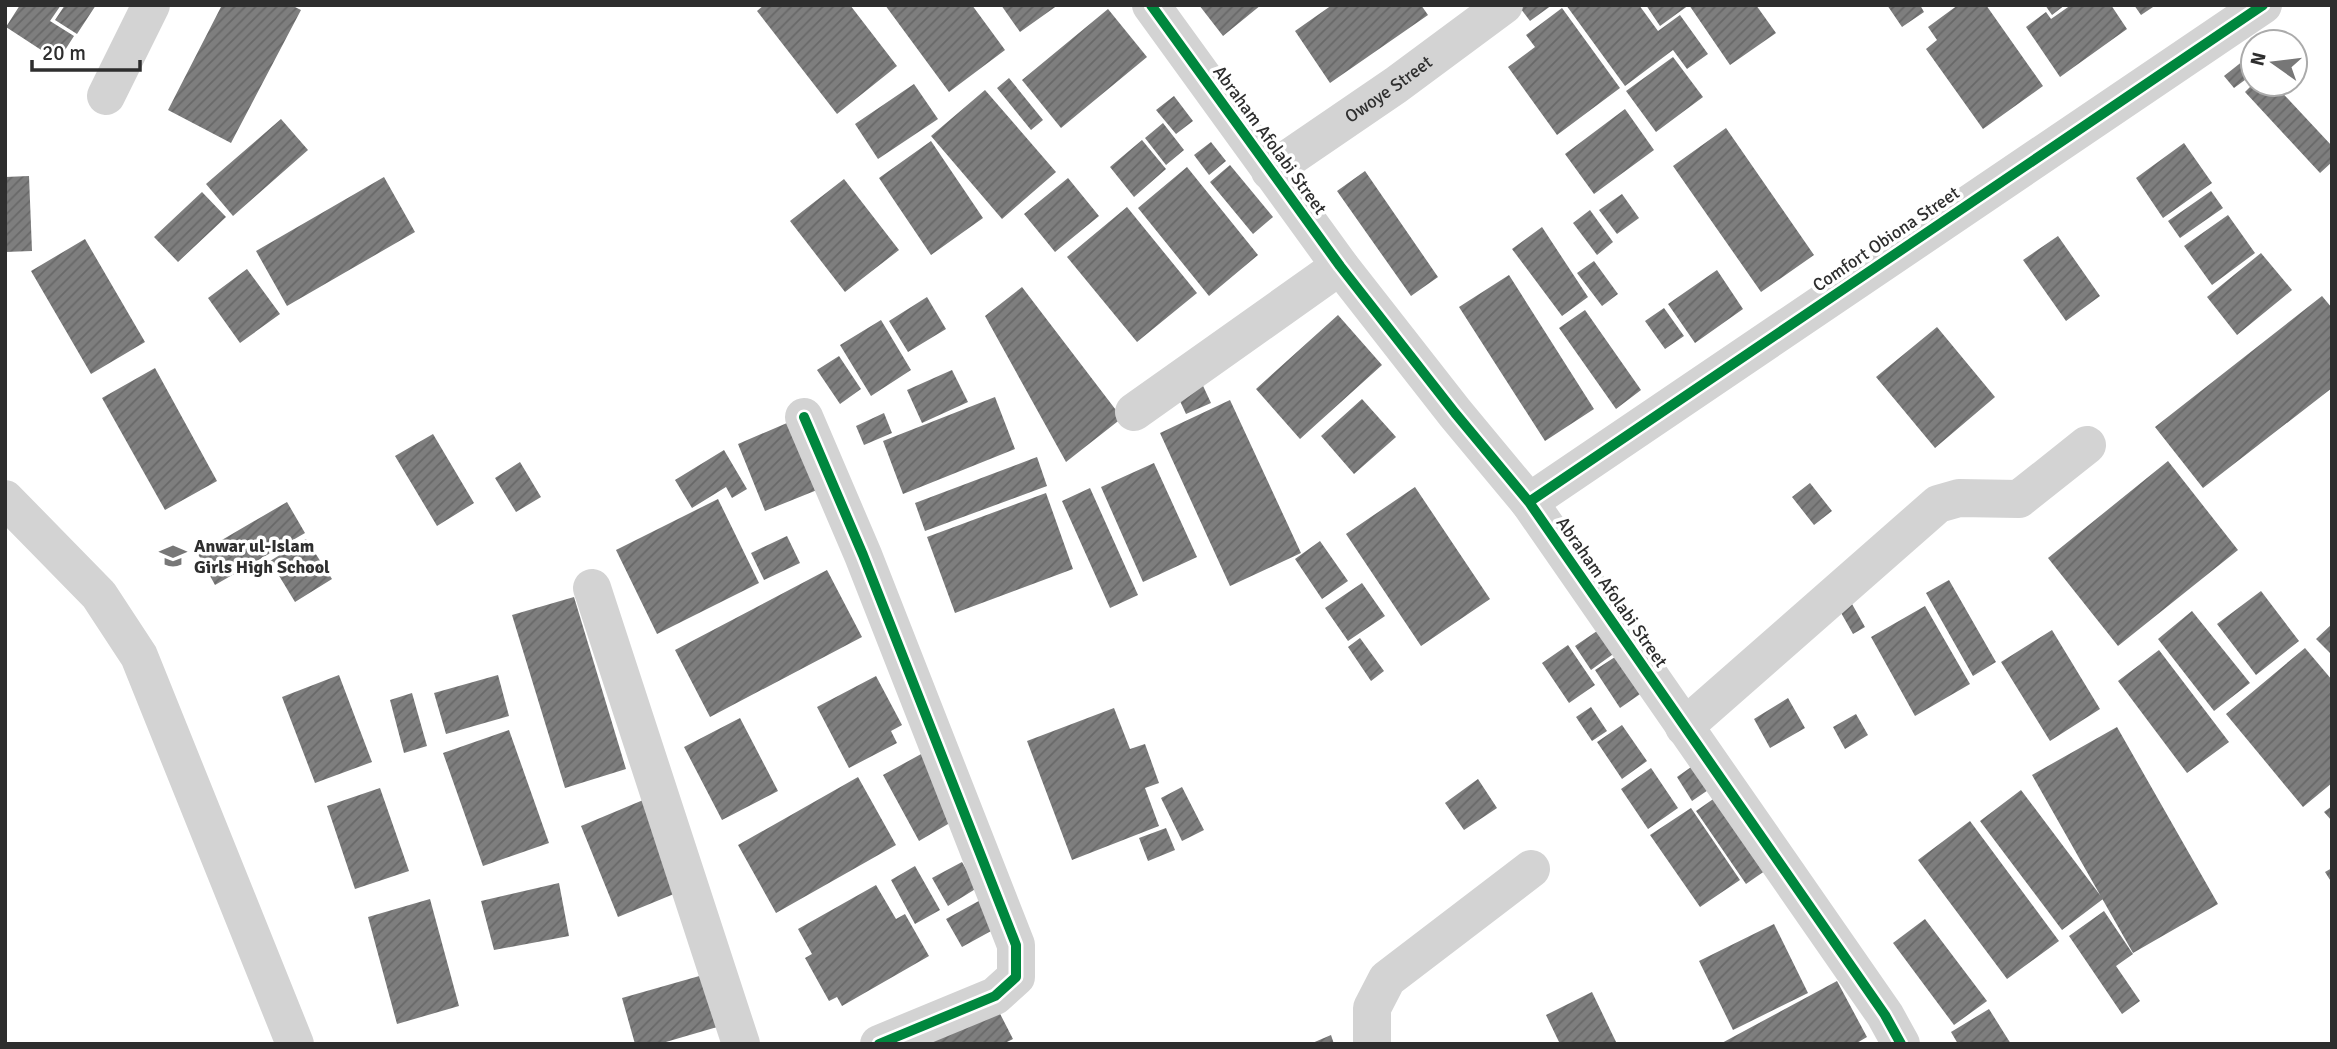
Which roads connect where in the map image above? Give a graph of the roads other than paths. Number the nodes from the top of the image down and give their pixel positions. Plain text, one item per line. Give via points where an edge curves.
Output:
1 (151, 5) edge
2 (1151, 5) edge
3 (1504, 5) edge
4 (2263, 5) edge
5 (106, 96) dead end
6 (1270, 171) junction
7 (1340, 266) junction
8 (1134, 412) dead end
9 (804, 417) dead end
10 (2087, 445) dead end
11 (5, 499) edge
12 (1529, 502) junction
13 (592, 587) dead end
14 (1684, 727) junction
15 (1531, 869) dead end
16 (295, 1044) edge
17 (741, 1044) edge
18 (879, 1044) edge
19 (1372, 1044) edge
20 (1901, 1044) edge

1 - 5 street
2 - 6 street, Abraham Afolabi Street
3 - 6 street, Owoye Street
4 - 12 street, Comfort Obiona Street
6 - 7 street, Abraham Afolabi Street
7 - 8 street
7 - 12 street, Abraham Afolabi Street
9 - 18 street via 1016,946 1016,977 995,996
10 - 14 street via 2019,499 1959,498 1938,504
11 - 16 street via 99,595 139,656
12 - 14 street, Abraham Afolabi Street
13 - 17 street
14 - 20 street, Abraham Afolabi Street
15 - 19 street via 1387,979 1372,1008

